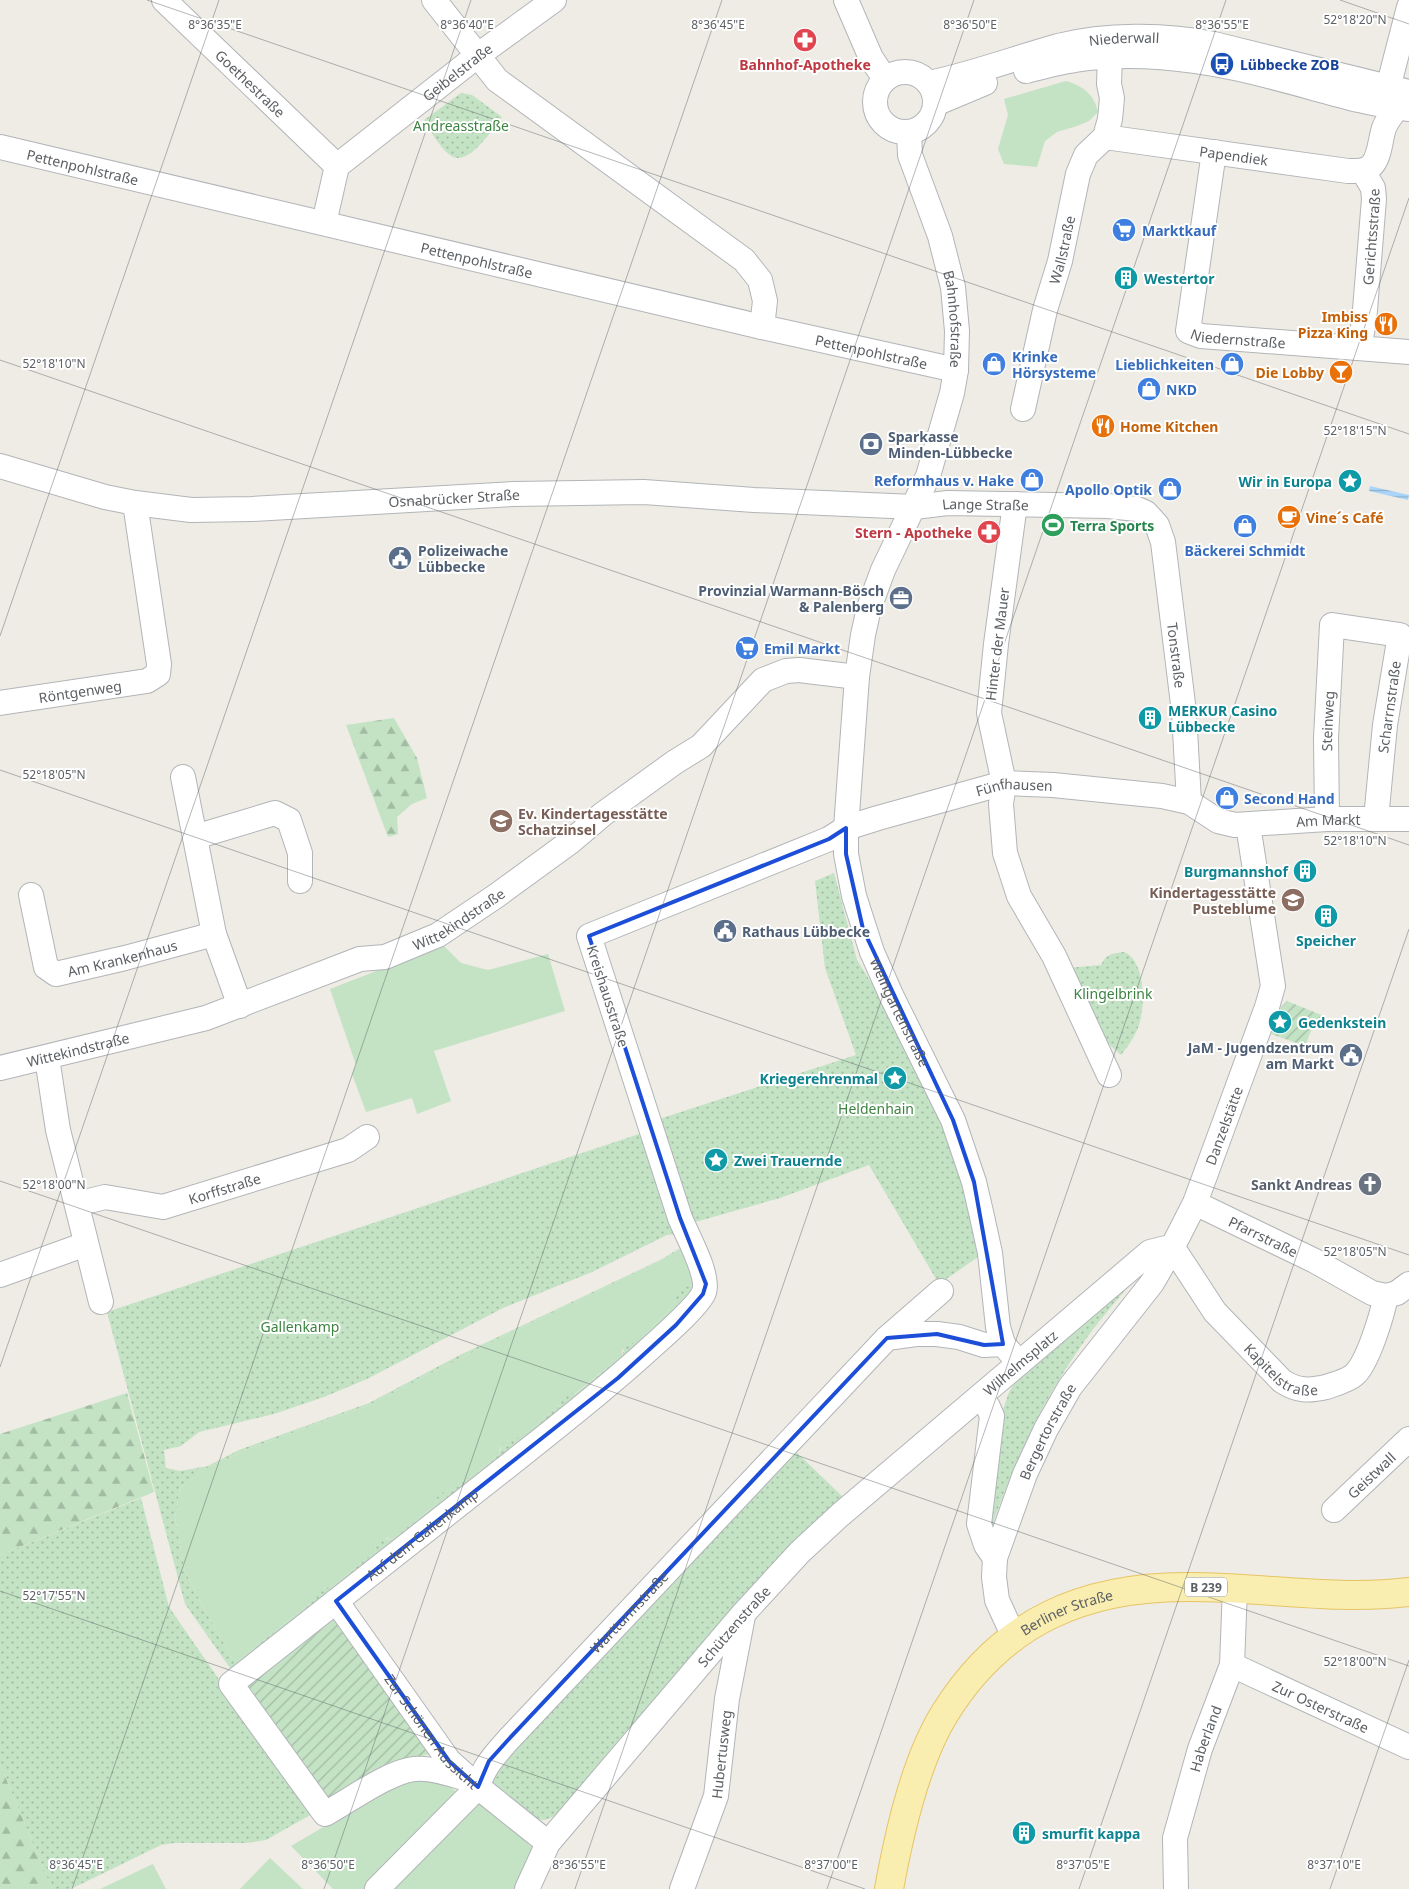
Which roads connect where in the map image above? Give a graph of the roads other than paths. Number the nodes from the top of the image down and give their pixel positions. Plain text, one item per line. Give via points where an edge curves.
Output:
1 (164, 0) edge
2 (434, 0) edge
3 (554, 0) edge
4 (846, 0) edge
5 (1409, 7) edge
6 (1112, 47) junction
7 (478, 56) junction
8 (885, 79) junction
9 (932, 93) junction
10 (1401, 99) edge
11 (909, 132) junction
12 (1105, 137) junction
13 (0, 147) edge
14 (1214, 152) junction
15 (337, 166) junction
16 (1363, 171) junction
17 (324, 223) junction
18 (762, 327) junction
19 (1359, 348) junction
20 (1409, 352) edge
21 (956, 370) junction
22 (1023, 408) dead end
23 (0, 466) edge
24 (135, 503) junction
25 (1015, 504) junction
26 (914, 507) junction
27 (1146, 514) joint
28 (1332, 625) joint
29 (857, 677) junction
30 (0, 703) edge
31 (183, 777) dead end
32 (1004, 783) junction
33 (1189, 802) junction
34 (1327, 819) junction
35 (1376, 819) junction
36 (1409, 819) edge
37 (1248, 825) junction
38 (846, 828) junction
39 (195, 837) junction
40 (300, 881) dead end
41 (31, 895) dead end
42 (214, 934) junction
43 (240, 1006) junction
44 (46, 1058) junction
45 (0, 1068) edge
46 (1109, 1075) dead end
47 (367, 1137) dead end
48 (1195, 1203) junction
49 (77, 1204) junction
50 (86, 1244) junction
51 (1171, 1250) junction
52 (700, 1262) joint
53 (0, 1274) edge
54 (1409, 1284) edge
55 (941, 1291) dead end
56 (1386, 1296) junction
57 (101, 1302) dead end
58 (887, 1338) junction
59 (1003, 1344) junction
60 (1018, 1363) junction
61 (980, 1397) junction
62 (1409, 1439) edge
63 (1334, 1510) dead end
64 (995, 1558) junction
65 (1235, 1588) junction
66 (1409, 1592) edge
67 (336, 1601) junction
68 (743, 1614) junction
69 (1014, 1637) junction
70 (1232, 1665) junction
71 (1409, 1746) edge
72 (474, 1783) junction
73 (548, 1843) junction
74 (377, 1889) edge
75 (527, 1889) edge
76 (682, 1889) edge
77 (889, 1889) edge
78 (1176, 1889) edge

1 - 15 street, Goethestraße
2 - 7 street
3 - 7 street, Geibelstraße
4 - 8 street via 871,58
5 - 10 street, Gerichtsstraße
6 - 9 street, Niederwall via 982,84
6 - 10 street, Niederwall via 1194,40
6 - 12 street via 1112,98
7 - 15 street, Geibelstraße
7 - 18 street via 497,80 744,260 760,280 765,301
8 - 9 street via 894,74 913,72 922,76
8 - 11 street via 876,94 877,112 888,127
9 - 11 street via 930,120
10 - 16 street, Gerichtsstraße via 1384,128 1372,166
11 - 21 street, Bahnhofstraße via 910,155 940,236 954,287
12 - 14 street, Papendiek
12 - 22 street, Wallstraße via 1086,155 1078,174
13 - 17 street, Pettenpohlstraße
14 - 16 street, Papendiek
14 - 19 street, Niedernstraße via 1188,331 1201,336
15 - 17 street
16 - 19 street, Gerichtsstraße via 1373,188 1374,200
17 - 18 street, Pettenpohlstraße
18 - 21 street, Pettenpohlstraße
19 - 20 street, Niedernstraße
21 - 26 street, Bahnhofstraße via 928,476
23 - 24 street, Osnabrücker Straße
24 - 26 street, Osnabrücker Straße via 191,510 252,509 514,494 644,492
24 - 30 street, Röntgenweg via 158,674 147,681
25 - 26 street, Lange Straße via 948,503
25 - 27 street, Lange Straße via 1113,507 1137,509
25 - 32 street, Hinter der Mauer via 989,713
26 - 29 street, Weingartenstraße via 883,570 869,608
27 - 33 street, Tonstraße via 1157,525 1162,542 1184,712
28 - 34 street, Steinweg via 1326,738
28 - 35 street, Scharrnstraße via 1400,635 1385,724
29 - 38 street, Weingartenstraße
29 - 43 street, Wittekindstraße via 799,670 786,671 763,680 702,746 675,762 570,842 438,935 385,957 360,959
31 - 39 street
32 - 33 street, Fünfhausen via 1108,790
32 - 38 street, Fünfhausen
32 - 46 street via 1001,804 1005,853 1019,896 1054,956
33 - 37 street via 1218,821
34 - 35 street, Am Markt
34 - 37 street, Am Markt
35 - 36 street, Am Markt
37 - 48 street, Danzelstätte via 1273,986
38 - 52 street, Kreishausstraße via 828,839 589,936 680,1218
38 - 59 street, Weingartenstraße via 846,854 866,937 953,1120 974,1182 990,1253 998,1327
39 - 40 street via 275,813 289,820 300,853
39 - 42 street
41 - 42 street, Am Krankenhaus via 46,967 56,974
42 - 43 street
43 - 44 street, Wittekindstraße via 206,1018
44 - 45 street, Wittekindstraße
44 - 49 street via 58,1130
47 - 49 street, Korffstraße via 348,1150 163,1207 105,1197
48 - 51 street, Danzelstätte
48 - 56 street, Pfarrstraße via 1315,1261 1372,1293
49 - 50 street
50 - 53 street
50 - 57 street
51 - 56 street, Kapitelstraße via 1177,1254 1215,1312 1292,1388 1304,1390 1337,1384 1354,1376 1376,1332
51 - 60 street, Wilhelmsplatz via 1150,1252
51 - 64 street, Bergertorstraße via 1152,1283 1070,1387 1025,1474
52 - 67 street, Auf dem Gallenkamp via 706,1284 703,1294 676,1325 618,1378
54 - 56 street
55 - 58 street, Wartturmstraße
58 - 59 street via 936,1334 984,1345
58 - 72 street, Wartturmstraße via 508,1740
59 - 60 street, Weingartenstraße
60 - 61 street, Wilhelmsplatz
61 - 64 street, Wilhelmsplatz via 992,1416 978,1524
61 - 68 street, Schützenstraße via 840,1515 800,1552
62 - 63 street, Geistwall
64 - 69 street, Bergertorstraße via 997,1600
65 - 66 main road, Berliner Straße / B 239 via 1366,1595
65 - 69 main road, Berliner Straße / B 239 via 1145,1588 1116,1592 1059,1611
65 - 70 street, Haberland
67 - 72 street, Zur Schönen Aussicht via 449,1761
67 - 72 street, Auf dem Gallenkamp via 231,1684 325,1814 396,1774 415,1769 443,1772
68 - 73 street, Schützenstraße
68 - 76 street, Hubertusweg via 726,1699 716,1796
69 - 77 main road, Berliner Straße / B 239 via 978,1668 961,1689 931,1740 905,1817
70 - 71 street, Zur Osterstraße
70 - 78 street, Haberland via 1200,1749 1175,1838
72 - 73 street, Zur Schönen Aussicht
72 - 74 street, Wartturmstraße
73 - 75 street, Schützenstraße

